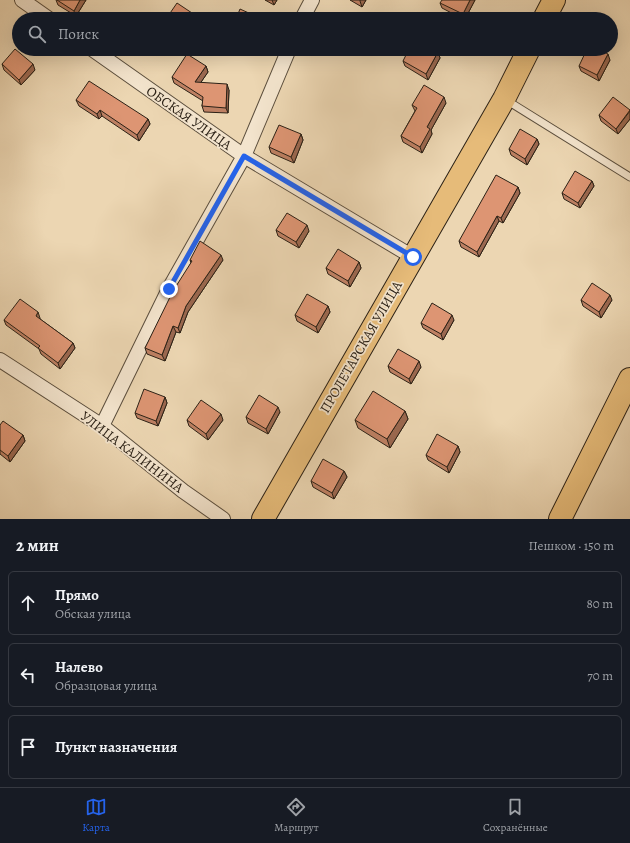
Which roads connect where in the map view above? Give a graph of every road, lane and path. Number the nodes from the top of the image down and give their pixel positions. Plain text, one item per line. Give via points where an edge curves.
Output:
1 (22, 0) edge
2 (312, 0) edge
3 (554, 0) edge
4 (39, 12) edge
5 (306, 12) edge
6 (548, 12) edge
7 (102, 56) edge
8 (286, 56) edge
9 (525, 56) edge
10 (504, 98) junction
11 (244, 156) junction
12 (630, 177) edge
13 (413, 257) junction
14 (0, 360) edge
15 (630, 379) edge
16 (102, 426) junction
17 (223, 519) edge
18 (263, 519) edge
19 (560, 519) edge

1 - 4 street
2 - 5 street
3 - 6 main road
7 - 11 street, ОБСКАЯ УЛИЦА
8 - 11 street
9 - 10 main road, ПРОЛЕТАРСКАЯ УЛИЦА
10 - 12 lane
10 - 13 main road, ПРОЛЕТАРСКАЯ УЛИЦА
11 - 13 street, ОБСКАЯ УЛИЦА
11 - 16 street via 169,289
13 - 18 main road, ПРОЛЕТАРСКАЯ УЛИЦА
14 - 16 street, УЛИЦА КАЛИНИНА
15 - 19 main road
16 - 17 street, УЛИЦА КАЛИНИНА via 183,491

